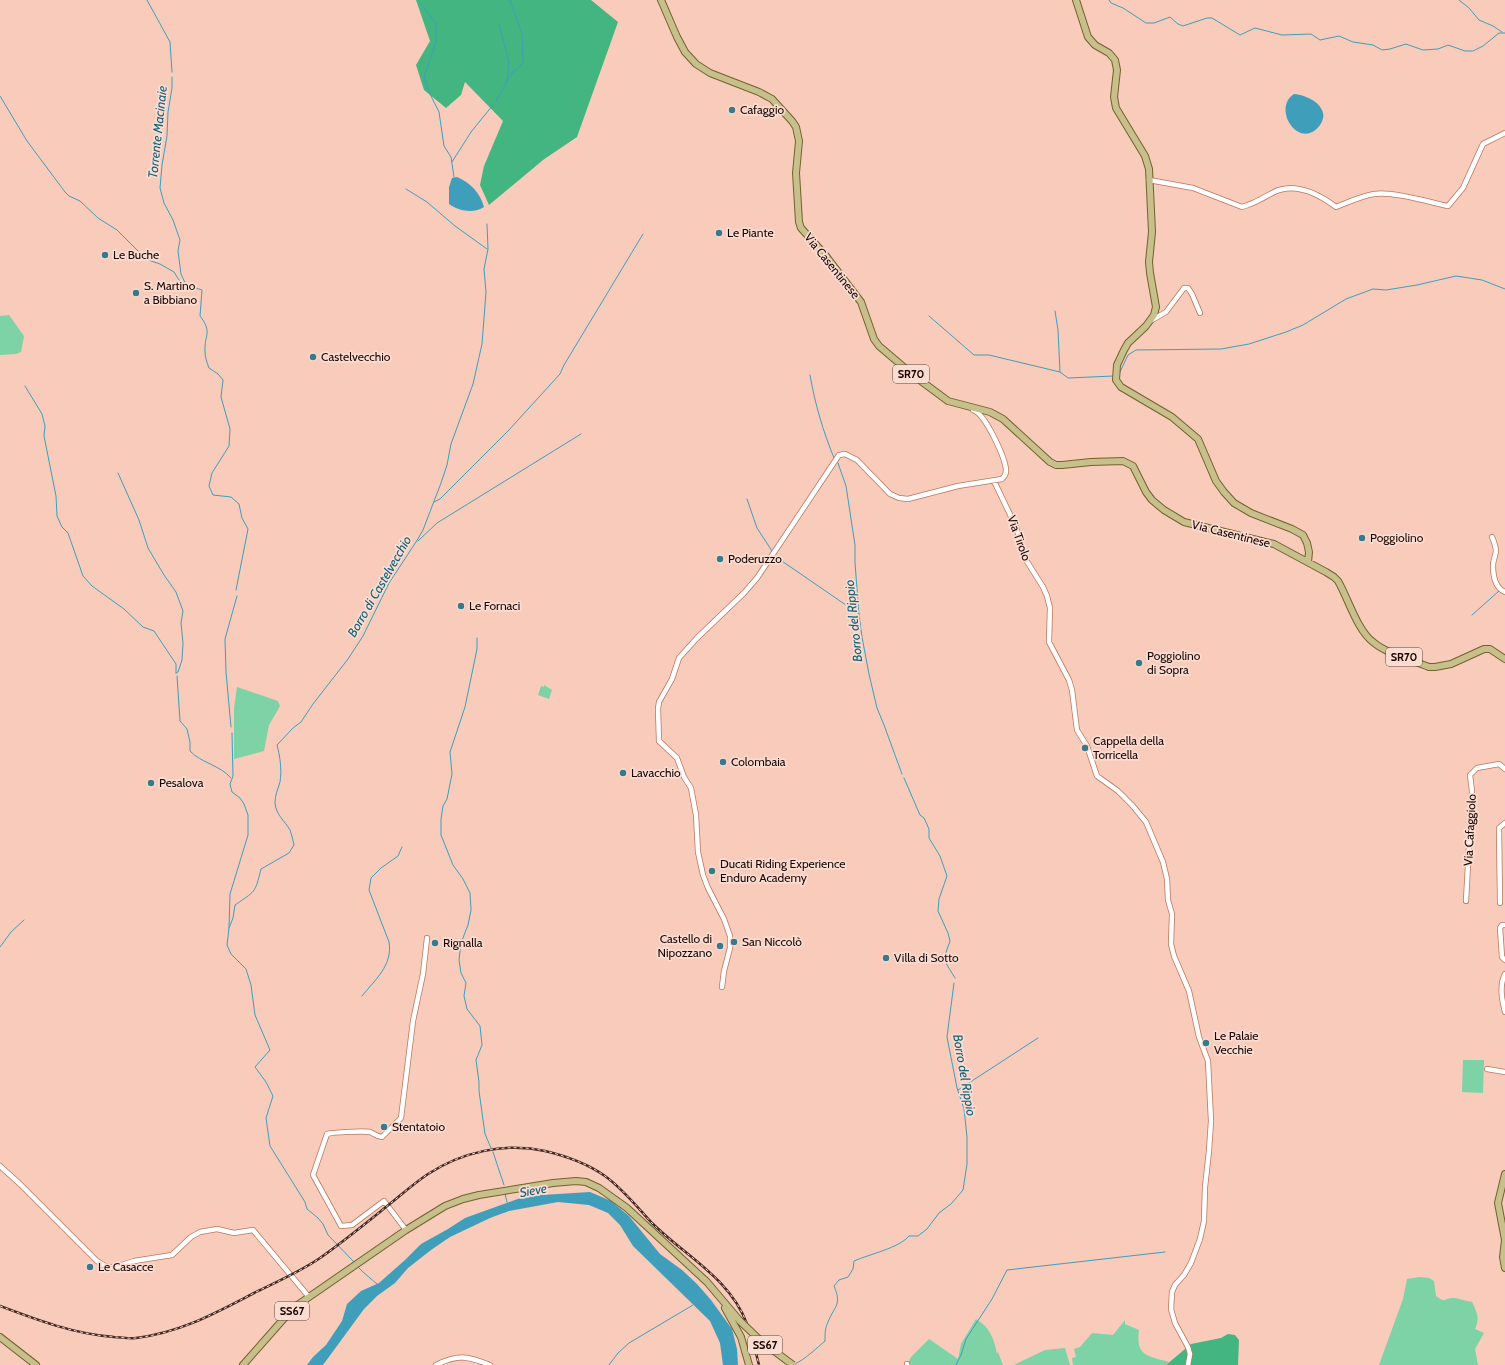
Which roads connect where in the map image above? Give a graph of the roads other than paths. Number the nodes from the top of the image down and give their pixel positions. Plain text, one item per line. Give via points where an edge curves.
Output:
1 (662, 0) edge
2 (1076, 0) edge
3 (1505, 132) edge
4 (1149, 180) junction
5 (1200, 313) dead end
6 (1150, 322) junction
7 (972, 407) junction
8 (994, 481) junction
9 (1492, 537) dead end
10 (1308, 562) junction
11 (1505, 592) edge
12 (1505, 659) edge
13 (1505, 769) edge
14 (1505, 823) edge
15 (1466, 901) dead end
16 (1500, 903) dead end
17 (1505, 925) edge
18 (427, 938) dead end
19 (1505, 960) edge
20 (1505, 974) edge
21 (722, 987) dead end
22 (1505, 1012) edge
23 (1487, 1069) dead end
24 (1505, 1072) edge
25 (0, 1166) edge
26 (1505, 1174) edge
27 (406, 1230) junction
28 (1505, 1268) edge
29 (707, 1282) junction
30 (309, 1297) junction
31 (0, 1337) edge
32 (36, 1365) edge
33 (243, 1365) edge
34 (436, 1365) edge
35 (490, 1365) edge
36 (749, 1365) edge
37 (793, 1365) edge
38 (1188, 1365) edge

1 - 7 main road, Via Casentinese / SR70 via 677,37 685,52 696,64 710,73 772,99 796,127 799,141 796,173 801,228 861,302 879,346 948,401
2 - 4 main road via 1088,37 1115,60 1116,108 1145,156
3 - 4 street via 1483,144 1463,188 1448,206 1386,193 1356,199 1336,207 1306,190 1291,189 1278,190 1242,207 1193,188
4 - 6 main road via 1152,232 1149,262 1156,307
5 - 6 street via 1192,294 1188,288 1184,288 1166,312
6 - 10 main road via 1128,343 1117,365 1116,380 1121,387 1172,417 1198,439 1216,481 1234,502 1251,513 1303,535 1309,552
7 - 8 street via 989,428 1005,464 1006,475
7 - 10 main road, Via Casentinese / SR70 via 1003,419 1056,465 1128,462 1152,500 1184,522 1266,541
8 - 21 street via 958,486 908,499 899,498 890,494 857,460 845,454 839,455 757,578 679,658 672,679 659,702 659,741 677,758 691,788 703,875 730,936
8 - 38 street, Via Tirolo via 1016,527 1026,560 1047,596 1050,608 1049,642 1069,680 1077,730 1087,746 1097,776 1118,790 1146,822 1163,862 1172,914 1171,944 1189,991 1199,1037 1208,1061 1211,1121 1204,1221 1191,1263 1172,1292 1171,1308 1175,1323 1188,1347
9 - 11 street via 1496,548 1493,564 1497,587
10 - 12 main road, Via Casentinese / SR70 via 1334,576 1362,629 1372,642 1384,649 1435,667 1451,664 1484,649 1490,649
13 - 15 street, Via Cafaggiolo via 1499,764 1477,768 1470,775 1472,791
14 - 16 street via 1499,828
17 - 19 street via 1500,928 1502,957
18 - 27 street via 400,1118 382,1137 364,1132 327,1134 313,1175 341,1226 352,1225 384,1201
20 - 22 street via 1502,994
23 - 24 street
25 - 30 street via 97,1262 105,1266 113,1268 134,1261 172,1255 200,1232 217,1229 234,1233 253,1230
26 - 28 main road via 1498,1203 1505,1240 1502,1257
27 - 29 main road, SS67 via 433,1212 463,1199 500,1190 566,1181 586,1182 627,1208
27 - 30 main road, SS67
29 - 36 main road via 741,1337
29 - 37 main road, SS67, bridge via 740,1321 762,1342
30 - 33 main road, SS67 via 287,1315
31 - 32 main road
34 - 35 street via 462,1356

